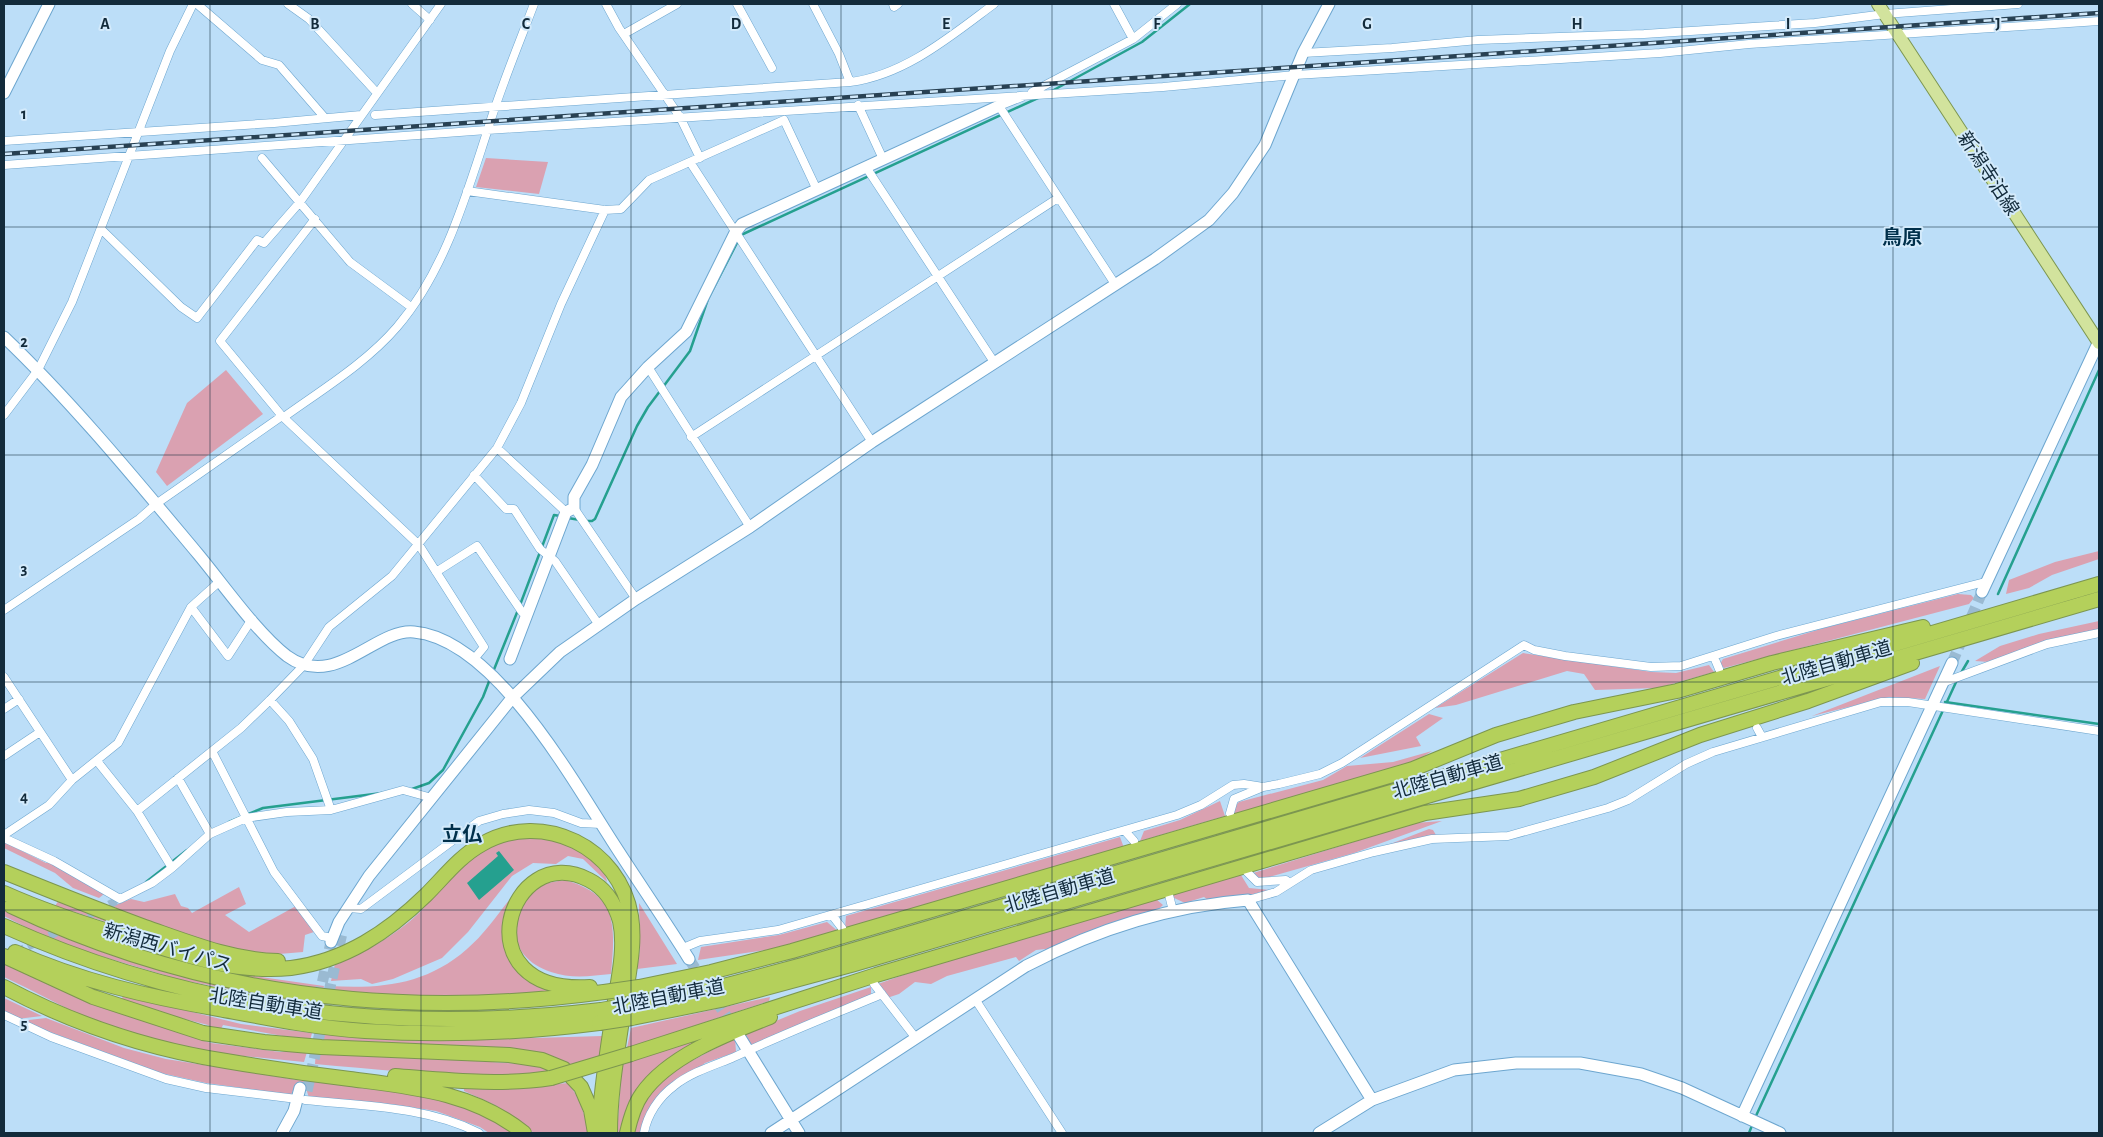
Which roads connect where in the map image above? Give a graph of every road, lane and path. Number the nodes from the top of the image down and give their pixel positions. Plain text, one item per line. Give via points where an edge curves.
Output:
1 (49, 4) edge
2 (193, 4) edge
3 (197, 4) edge
4 (288, 4) edge
5 (412, 4) edge
6 (441, 4) edge
7 (534, 4) edge
8 (606, 4) edge
9 (677, 4) edge
10 (737, 4) edge
11 (813, 4) edge
12 (893, 4) edge
13 (898, 4) edge
14 (994, 4) edge
15 (1114, 4) edge
16 (1177, 4) edge
17 (1329, 4) edge
18 (2018, 4) edge
19 (1882, 9) edge
20 (430, 20) junction
21 (2099, 21) edge
22 (624, 34) junction
23 (1900, 36) junction
24 (1133, 39) junction
25 (1303, 53) junction
26 (772, 68) dead end
27 (1294, 75) junction
28 (850, 82) junction
29 (4, 91) edge
30 (377, 93) junction
31 (1029, 94) junction
32 (663, 96) junction
33 (858, 106) junction
34 (999, 106) junction
35 (496, 107) junction
36 (361, 114) junction
37 (375, 115) dead end
38 (680, 117) junction
39 (325, 118) junction
40 (487, 130) junction
41 (139, 132) junction
42 (4, 140) edge
43 (343, 142) junction
44 (130, 157) junction
45 (262, 158) dead end
46 (700, 158) junction
47 (883, 159) junction
48 (690, 162) junction
49 (4, 166) edge
50 (866, 167) junction
51 (817, 190) junction
52 (468, 191) junction
53 (1058, 198) junction
54 (300, 202) junction
55 (606, 210) junction
56 (315, 219) junction
57 (102, 230) junction
58 (735, 233) junction
59 (937, 275) junction
60 (1115, 284) junction
61 (411, 307) junction
62 (4, 337) edge
63 (2099, 342) edge
64 (815, 356) junction
65 (994, 362) junction
66 (648, 367) junction
67 (38, 370) junction
68 (4, 415) edge
69 (283, 416) junction
70 (691, 437) junction
71 (872, 442) junction
72 (497, 448) junction
73 (474, 475) junction
74 (156, 504) junction
75 (570, 510) junction
76 (750, 527) junction
77 (419, 545) junction
78 (548, 557) junction
79 (436, 572) junction
80 (220, 581) junction
81 (2099, 583) edge
82 (1984, 587) joint
83 (636, 599) junction
84 (2099, 599) edge
85 (191, 607) junction
86 (4, 610) edge
87 (526, 615) junction
88 (252, 619) junction
89 (599, 625) junction
90 (2011, 625) junction
91 (2099, 633) edge
92 (510, 658) dead end
93 (1714, 658) junction
94 (474, 659) junction
95 (1952, 663) tunnel mouth
96 (304, 664) junction
97 (1719, 669) dead end
98 (4, 677) edge
99 (1942, 683) junction
100 (512, 698) junction
101 (18, 700) junction
102 (270, 700) junction
103 (1934, 706) junction
104 (4, 709) edge
105 (1757, 728) dead end
106 (2099, 731) edge
107 (40, 732) junction
108 (1762, 738) junction
109 (212, 752) junction
110 (4, 756) edge
111 (97, 761) junction
112 (178, 778) junction
113 (72, 780) junction
114 (1263, 787) junction
115 (432, 798) junction
116 (331, 810) junction
117 (137, 811) junction
118 (1230, 813) dead end
119 (246, 818) junction
120 (600, 824) junction
121 (1125, 831) junction
122 (210, 834) junction
123 (4, 837) edge
124 (1134, 841) dead end
125 (172, 868) junction
126 (4, 872) edge
127 (1247, 872) dead end
128 (1289, 884) junction
129 (4, 893) edge
130 (1169, 894) dead end
131 (1248, 900) junction
132 (4, 902) edge
133 (348, 908) junction
134 (1173, 911) junction
135 (832, 915) junction
136 (4, 926) edge
137 (842, 928) dead end
138 (335, 938) joint
139 (4, 947) edge
140 (683, 948) junction
141 (349, 951) junction
142 (4, 956) edge
143 (689, 958) tunnel mouth
144 (875, 980) junction
145 (4, 987) edge
146 (605, 989) junction
147 (882, 994) junction
148 (975, 999) junction
149 (633, 1011) junction
150 (4, 1015) edge
151 (600, 1016) junction
152 (739, 1036) tunnel mouth
153 (914, 1037) junction
154 (748, 1050) junction
155 (283, 1069) junction
156 (302, 1095) junction
157 (1372, 1100) junction
158 (1742, 1116) junction
159 (792, 1119) junction
160 (283, 1133) edge
161 (479, 1133) edge
162 (524, 1133) edge
163 (595, 1133) edge
164 (599, 1133) edge
165 (610, 1133) edge
166 (627, 1133) edge
167 (644, 1133) edge
168 (771, 1133) edge
169 (799, 1133) edge
170 (1062, 1133) edge
171 (1319, 1133) edge
172 (1780, 1133) edge

1 - 29 street
2 - 41 street via 170,51
3 - 39 street via 262,60 279,65
4 - 30 street via 309,19
5 - 20 street
6 - 20 street
7 - 35 street
8 - 22 street
9 - 22 street
10 - 26 street
11 - 28 street
12 - 13 street via 894,7
14 - 28 street via 941,44 872,79
15 - 24 street
16 - 24 street
17 - 25 street
18 - 19 street
19 - 23 main road, 新潟寺泊線
19 - 25 street via 1814,23 1478,40
20 - 30 street
21 - 23 street
22 - 32 street
23 - 27 street
23 - 63 main road, 新潟寺泊線
24 - 31 street
25 - 27 street
27 - 31 street via 1163,87
27 - 60 street via 1265,145 1233,193 1209,220
28 - 32 street
30 - 36 street
31 - 33 street
31 - 34 street
32 - 35 street
32 - 38 street
33 - 38 street
33 - 47 street
34 - 47 street
34 - 53 street
35 - 37 street
35 - 40 street
36 - 39 street
36 - 43 street
38 - 40 street
38 - 46 street
39 - 41 street
40 - 43 street
40 - 52 street
41 - 42 street
41 - 44 street
43 - 44 street
43 - 54 street
44 - 49 street
44 - 57 street
45 - 54 street
46 - 48 street
46 - 51 street via 784,120
47 - 50 street
48 - 55 street via 649,180 620,209
48 - 58 street
50 - 51 street
50 - 59 street
51 - 58 street via 742,224
52 - 55 street
52 - 61 street via 440,262
53 - 59 street
53 - 60 street
54 - 56 street
54 - 57 street via 264,243 257,240 197,318 181,307
55 - 72 street via 521,403
56 - 61 street via 350,262
56 - 69 street via 220,341
57 - 67 street via 72,302
58 - 64 street
58 - 66 street via 686,332
59 - 64 street
59 - 65 street
60 - 65 street
61 - 69 street via 397,327 364,359
62 - 67 street
63 - 82 street
64 - 70 street
64 - 71 street
65 - 71 street
66 - 70 street
66 - 75 street via 621,397
67 - 68 street
67 - 74 street
69 - 74 street
69 - 77 street
70 - 76 street
71 - 76 street
72 - 73 street
72 - 75 street
73 - 77 street
73 - 78 street via 506,509 514,510
74 - 80 street
74 - 86 street via 139,519
75 - 78 street
75 - 83 street
76 - 83 street
77 - 79 street
77 - 96 street via 392,576 329,626
78 - 87 street
78 - 89 street via 555,561
79 - 87 street via 478,546
79 - 94 street via 484,647
80 - 85 street
80 - 88 street
81 - 146 highway, bridge via 1772,663 1677,691 1565,714 1496,735 1413,769 749,962
81 - 149 highway, 北陸自動車道 via 806,964
82 - 93 street via 1785,634
83 - 89 street
84 - 90 highway, 北陸自動車道
85 - 88 street via 228,656
85 - 111 street via 118,744
87 - 92 street
88 - 96 street via 277,648
89 - 100 street via 560,652
90 - 144 highway via 1808,701 1700,735 1594,778 1519,799 1426,813
90 - 149 highway, 北陸自動車道 via 850,965 738,996
91 - 99 street via 2046,644
93 - 97 street
93 - 114 street via 1681,666 1651,667 1565,656 1524,645 1330,770 1309,778
94 - 96 street via 430,634 409,631 333,664
94 - 100 street
95 - 99 street
96 - 102 street
98 - 101 street
99 - 103 street
100 - 115 street
100 - 120 street via 543,735
101 - 104 street
101 - 107 street
102 - 109 street
102 - 116 street via 289,721 313,759
103 - 106 street
103 - 108 street via 1881,702
103 - 158 street via 1910,751
105 - 108 street
107 - 110 street
107 - 113 street
108 - 128 street via 1706,755 1608,808 1518,834 1432,840 1374,852 1311,870
109 - 112 street
109 - 119 street
111 - 113 street
111 - 117 street
112 - 117 street
112 - 122 street
113 - 123 street via 49,805
114 - 118 street via 1234,798
114 - 121 street via 1233,785 1189,811
115 - 116 street via 403,790
115 - 133 street via 369,876
116 - 119 street
117 - 125 street
119 - 122 street
119 - 138 street via 274,872 322,936
120 - 133 street via 581,823 554,813 529,810 479,821 361,909
120 - 140 street
121 - 124 street
121 - 135 street
122 - 125 street
123 - 125 street via 120,899 152,883
126 - 141 highway via 175,938 237,956 295,960 323,958
127 - 128 street via 1257,882 1280,879
128 - 131 street via 1268,895
129 - 141 highway, 新潟西バイパス via 72,920 226,966 262,970 291,968
130 - 134 street
131 - 134 street
131 - 157 street
132 - 146 highway via 55,927 164,966 278,991 432,1004 512,1002
133 - 138 street
134 - 148 street via 1080,939 1026,966
135 - 137 street
135 - 140 street via 761,934 700,941
136 - 151 highway, 北陸自動車道 via 68,953 163,983 212,995 312,1011 390,1019
139 - 151 highway, 北陸自動車道 via 70,973 128,990 182,1003 320,1026 373,1031 474,1033
140 - 143 street
141 - 165 highway, 新潟西バイパス via 398,922 466,855 493,838 516,832 548,832 570,838 588,848 606,862 619,881 628,903 632,930 612,1091
142 - 163 highway via 93,997 202,1033 302,1045 509,1055 542,1060 564,1069 581,1087 591,1110
144 - 147 street
144 - 155 highway, bridge via 551,1078 528,1082
144 - 166 highway via 745,1026 674,1064 642,1094
145 - 155 highway via 108,1034 192,1055
146 - 164 highway via 568,987 540,980 518,961 508,934 509,921 513,906 528,887 550,875 588,879 608,896 620,922 620,966 603,1076
147 - 153 street
147 - 154 street
148 - 153 street
148 - 170 street
149 - 151 highway, 北陸自動車道, bridge
150 - 156 street via 50,1037 166,1079 215,1089
152 - 154 street
153 - 159 street
154 - 159 street
154 - 167 street via 674,1086 651,1111
155 - 162 highway via 453,1096 488,1109
156 - 160 street via 292,1125
156 - 161 street via 419,1113 445,1119
157 - 158 street via 1454,1070 1516,1063 1580,1063 1641,1074 1682,1088
157 - 171 street
158 - 172 street
159 - 168 street
159 - 169 street

